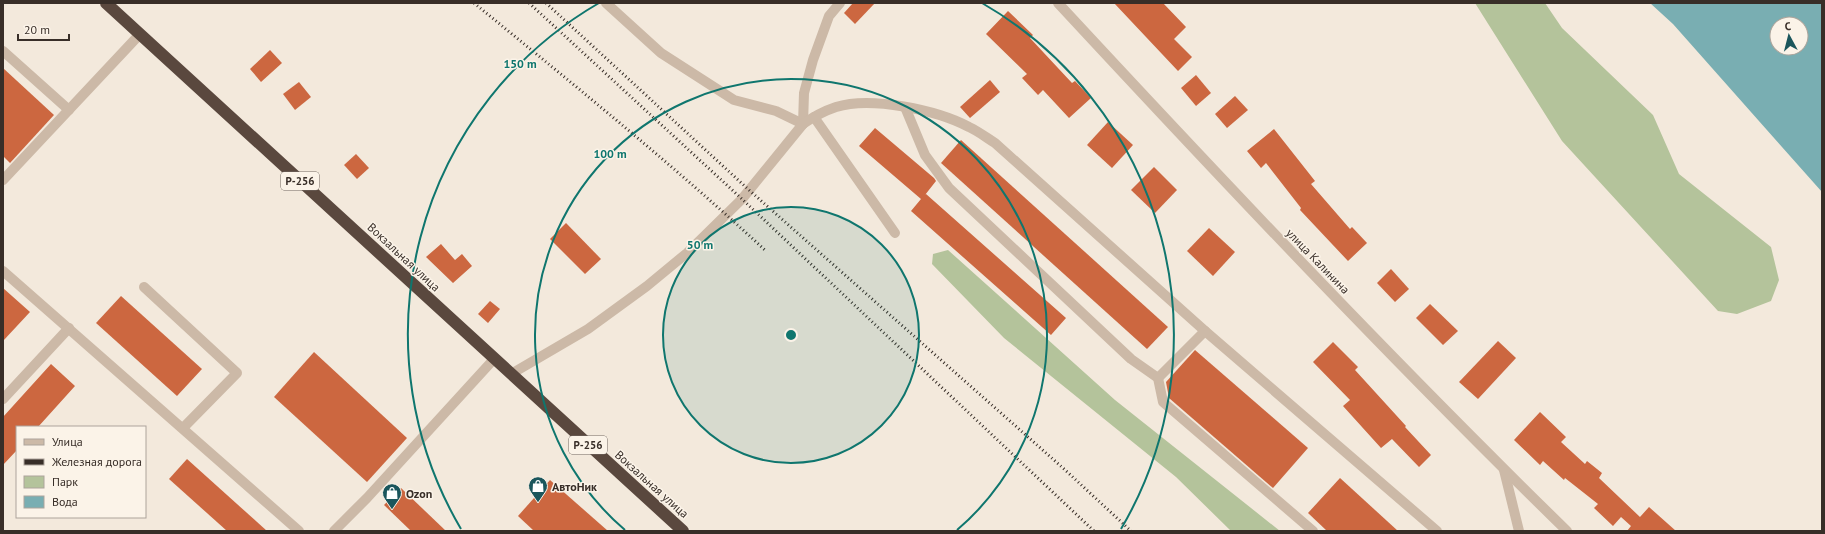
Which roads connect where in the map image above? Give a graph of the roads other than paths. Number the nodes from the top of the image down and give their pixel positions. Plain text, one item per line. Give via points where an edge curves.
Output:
1 (106, 3) edge
2 (606, 3) edge
3 (840, 3) edge
4 (1058, 3) edge
5 (140, 34) junction
6 (3, 51) edge
7 (905, 107) junction
8 (69, 110) junction
9 (814, 117) junction
10 (803, 124) junction
11 (3, 180) edge
12 (894, 233) dead end
13 (3, 271) edge
14 (144, 287) dead end
15 (69, 328) junction
16 (1206, 331) junction
17 (494, 359) junction
18 (511, 374) junction
19 (1158, 378) junction
20 (3, 398) edge
21 (183, 428) junction
22 (1504, 470) junction
23 (299, 531) edge
24 (334, 531) edge
25 (683, 531) edge
26 (1314, 531) edge
27 (1437, 531) edge
28 (1519, 531) edge
29 (1567, 531) edge

1 - 5 highway, Вокзальная улица / Р-256
2 - 10 street via 661,53 734,100 776,111
3 - 10 street via 829,16 813,60 804,93
4 - 22 street, улица Калинина via 1250,210
5 - 8 street
5 - 17 highway, Вокзальная улица / Р-256
6 - 8 street
7 - 9 street via 865,103 837,107
7 - 16 street via 937,114 969,127 995,143
7 - 19 street via 925,155 949,188 1131,359
8 - 11 street
9 - 10 street
9 - 12 street
10 - 18 street via 742,199 686,253 647,286 588,329
13 - 15 street
14 - 21 street via 237,373
15 - 20 street
15 - 21 street
16 - 19 street
16 - 27 street
17 - 18 highway, Вокзальная улица / Р-256
17 - 24 street
18 - 25 highway, Вокзальная улица / Р-256
19 - 26 street via 1163,402
21 - 23 street
22 - 28 street
22 - 29 street, улица Калинина

